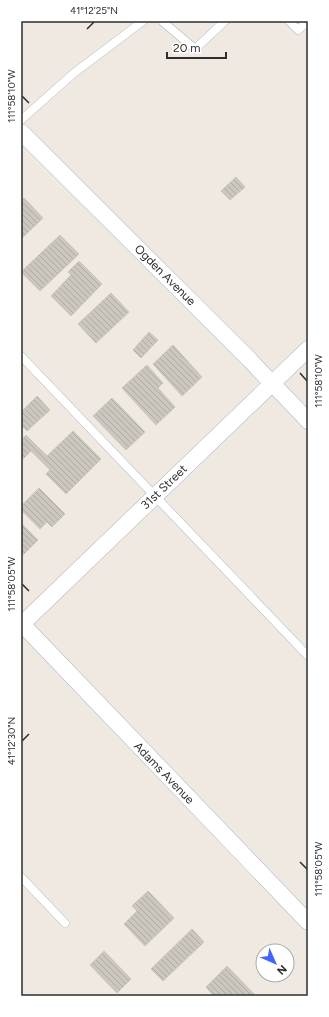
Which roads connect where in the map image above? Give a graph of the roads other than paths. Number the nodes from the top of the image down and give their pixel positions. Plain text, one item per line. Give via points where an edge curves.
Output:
1 (143, 21) edge
2 (162, 21) edge
3 (225, 21) edge
4 (289, 21) edge
5 (308, 21) edge
6 (21, 120) edge
7 (21, 132) edge
8 (308, 349) edge
9 (21, 356) edge
10 (272, 384) junction
11 (308, 420) edge
12 (155, 496) junction
13 (21, 624) edge
14 (308, 656) edge
15 (21, 877) edge
16 (308, 922) edge
17 (65, 923) dead end

1 - 6 lane via 74,73
2 - 3 lane via 195,49
4 - 5 lane via 298,30
7 - 10 street, Ogden Avenue
8 - 10 street, 31st Street
9 - 12 lane
10 - 11 street, Ogden Avenue
10 - 12 street, 31st Street
12 - 13 street, 31st Street
12 - 14 lane
13 - 16 street, Adams Avenue
15 - 17 lane

